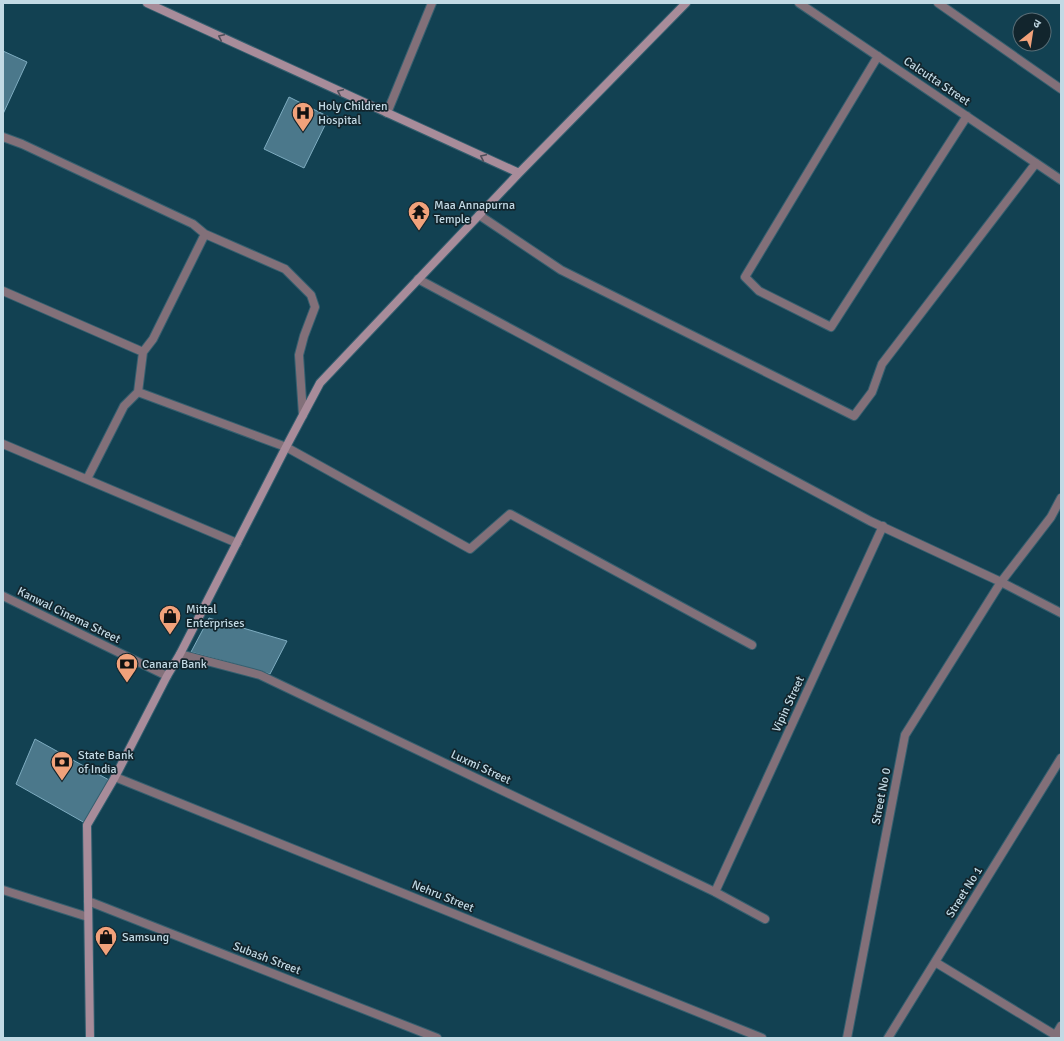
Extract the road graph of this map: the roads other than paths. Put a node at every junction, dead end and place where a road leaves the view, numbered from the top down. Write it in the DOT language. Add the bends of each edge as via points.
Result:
graph roads {
  1 [pos="147,3"];
  2 [pos="432,3"];
  3 [pos="686,3"];
  4 [pos="799,3"];
  5 [pos="938,3"];
  6 [pos="878,56"];
  7 [pos="1061,89"];
  8 [pos="387,113"];
  9 [pos="967,116"];
  10 [pos="3,137"];
  11 [pos="1036,163"];
  12 [pos="519,173"];
  13 [pos="1061,180"];
  14 [pos="479,215"];
  15 [pos="206,234"];
  16 [pos="418,279"];
  17 [pos="3,291"];
  18 [pos="143,352"];
  19 [pos="138,392"];
  20 [pos="303,415"];
  21 [pos="3,444"];
  22 [pos="286,447"];
  23 [pos="87,479"];
  24 [pos="1061,498"];
  25 [pos="883,526"];
  26 [pos="237,543"];
  27 [pos="1001,582"];
  28 [pos="3,596"];
  29 [pos="1061,613"];
  30 [pos="752,646"];
  31 [pos="180,654"];
  32 [pos="167,676"];
  33 [pos="1061,758"];
  34 [pos="115,777"];
  35 [pos="3,890"];
  36 [pos="715,892"];
  37 [pos="88,901"];
  38 [pos="88,917"];
  39 [pos="765,919"];
  40 [pos="935,962"];
  41 [pos="1061,1026"];
  42 [pos="1056,1037"];
  43 [pos="90,1038"];
  44 [pos="438,1038"];
  45 [pos="762,1038"];
  46 [pos="847,1038"];
  47 [pos="888,1038"];
  8 -- 1 [label="street, one-way"];
  2 -- 8 [label="street"];
  3 -- 12 [label="street"];
  4 -- 6 [label="street, Calcutta Street"];
  5 -- 7 [label="street"];
  6 -- 9 [label="street, Calcutta Street"];
  6 -- 9 [label="street" via="745,278 760,291 831,327"];
  12 -- 8 [label="street, one-way"];
  9 -- 11 [label="street, Calcutta Street"];
  10 -- 15 [label="street" via="193,224"];
  11 -- 13 [label="street, Calcutta Street"];
  11 -- 14 [label="street" via="882,364 872,392 854,416 561,270"];
  12 -- 14 [label="street"];
  14 -- 16 [label="street"];
  15 -- 18 [label="street" via="153,339"];
  15 -- 20 [label="street" via="285,269 311,295 315,307 299,355"];
  16 -- 20 [label="street" via="320,383"];
  16 -- 25 [label="street"];
  17 -- 18 [label="street"];
  18 -- 19 [label="street"];
  19 -- 22 [label="street"];
  19 -- 23 [label="street" via="124,406"];
  20 -- 22 [label="street"];
  21 -- 23 [label="street"];
  22 -- 26 [label="street"];
  22 -- 30 [label="street" via="470,549 510,514"];
  23 -- 26 [label="street"];
  24 -- 27 [label="street, Street No 0" via="1051,517"];
  25 -- 27 [label="street"];
  25 -- 36 [label="street, Vipin Street"];
  26 -- 31 [label="street"];
  27 -- 29 [label="street"];
  27 -- 46 [label="street, Street No 0" via="905,735"];
  28 -- 32 [label="street, Kanwal Cinema Street"];
  31 -- 32 [label="street"];
  31 -- 36 [label="street, Luxmi Street" via="260,675"];
  32 -- 34 [label="street"];
  33 -- 40 [label="street, Street No 1"];
  34 -- 37 [label="street" via="87,825"];
  34 -- 45 [label="street, Nehru Street"];
  35 -- 38 [label="street"];
  36 -- 39 [label="street, Luxmi Street"];
  37 -- 38 [label="street"];
  37 -- 44 [label="street, Subash Street"];
  38 -- 43 [label="street"];
  40 -- 42 [label="street"];
  40 -- 47 [label="street, Street No 1"];
  41 -- 42 [label="street"];
}
